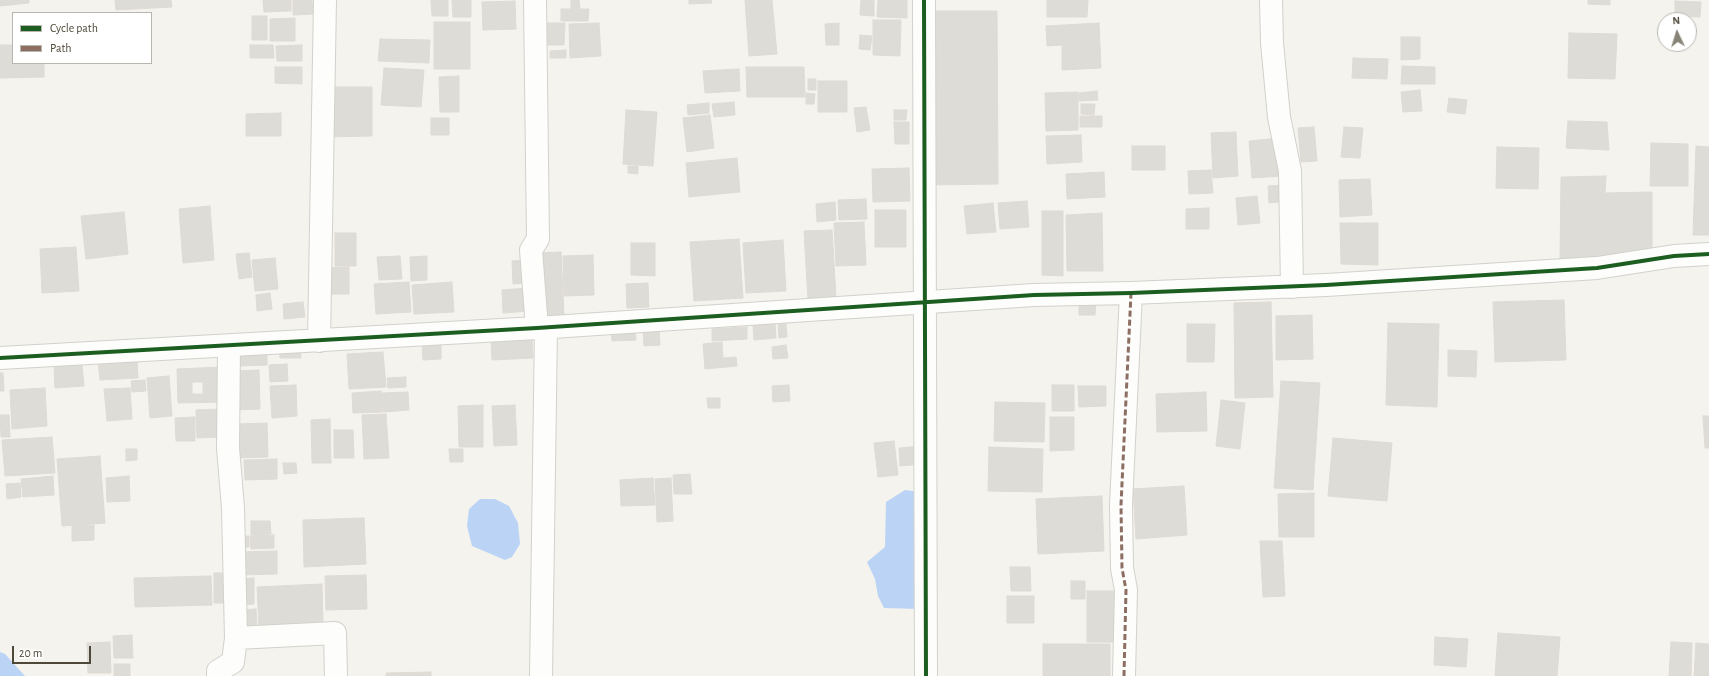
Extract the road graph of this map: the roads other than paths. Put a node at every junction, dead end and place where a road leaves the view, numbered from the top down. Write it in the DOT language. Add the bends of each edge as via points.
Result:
graph roads {
  1 [pos="325,0"];
  2 [pos="535,0"];
  3 [pos="924,0"];
  4 [pos="1271,0"];
  5 [pos="1709,254"];
  6 [pos="1292,287"];
  7 [pos="1131,293"];
  8 [pos="924,302"];
  9 [pos="541,328"];
  10 [pos="319,341"];
  11 [pos="229,346"];
  12 [pos="0,358"];
  13 [pos="236,638"];
  14 [pos="218,676"];
  15 [pos="336,676"];
  16 [pos="541,676"];
  17 [pos="926,676"];
  18 [pos="1124,676"];
  1 -- 10 [label="street"];
  2 -- 9 [label="street" via="538,239 532,250"];
  3 -- 8 [label="street"];
  4 -- 6 [label="street" via="1279,117 1290,171"];
  5 -- 6 [label="street" via="1674,256 1597,268"];
  6 -- 7 [label="street"];
  7 -- 8 [label="street" via="1034,295"];
  7 -- 18 [label="street" via="1121,505 1122,568 1126,590"];
  8 -- 9 [label="street"];
  8 -- 17 [label="street"];
  9 -- 10 [label="street"];
  9 -- 16 [label="street"];
  10 -- 11 [label="street"];
  11 -- 12 [label="street"];
  11 -- 13 [label="street" via="228,448 233,508"];
  13 -- 14 [label="street" via="233,662 218,671"];
  13 -- 15 [label="street" via="335,634"];
}
